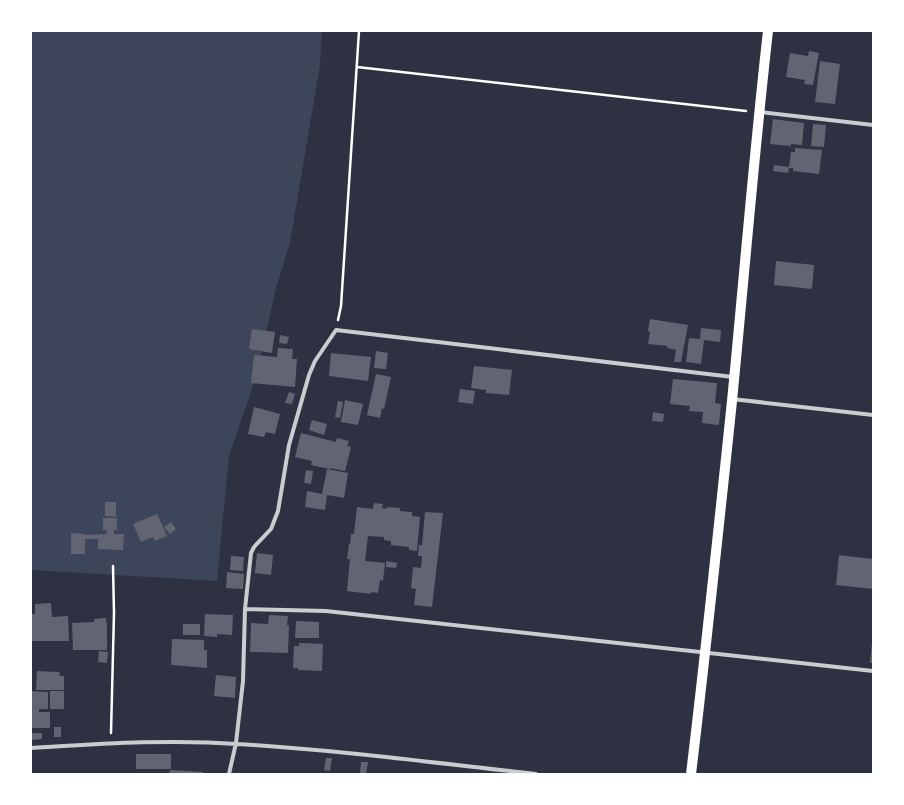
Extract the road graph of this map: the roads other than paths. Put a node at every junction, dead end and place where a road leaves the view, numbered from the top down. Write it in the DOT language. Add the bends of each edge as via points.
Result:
graph roads {
  1 [pos="768,31"];
  2 [pos="759,112"];
  3 [pos="873,125"];
  4 [pos="734,377"];
  5 [pos="732,399"];
  6 [pos="873,415"];
  7 [pos="245,609"];
  8 [pos="706,652"];
  9 [pos="873,671"];
  10 [pos="236,744"];
  11 [pos="31,748"];
  12 [pos="229,774"];
  13 [pos="536,774"];
  14 [pos="691,774"];
  1 -- 2 [label="main road"];
  2 -- 3 [label="street"];
  2 -- 4 [label="main road"];
  4 -- 5 [label="main road"];
  4 -- 7 [label="street" via="336,330 315,361 309,375 289,445 278,511 271,530 251,553"];
  5 -- 6 [label="street"];
  5 -- 8 [label="main road"];
  7 -- 8 [label="street" via="326,611"];
  7 -- 10 [label="street" via="243,681"];
  8 -- 9 [label="street"];
  8 -- 14 [label="main road"];
  10 -- 11 [label="street" via="180,742"];
  10 -- 12 [label="street"];
  10 -- 13 [label="street" via="387,757"];
}
